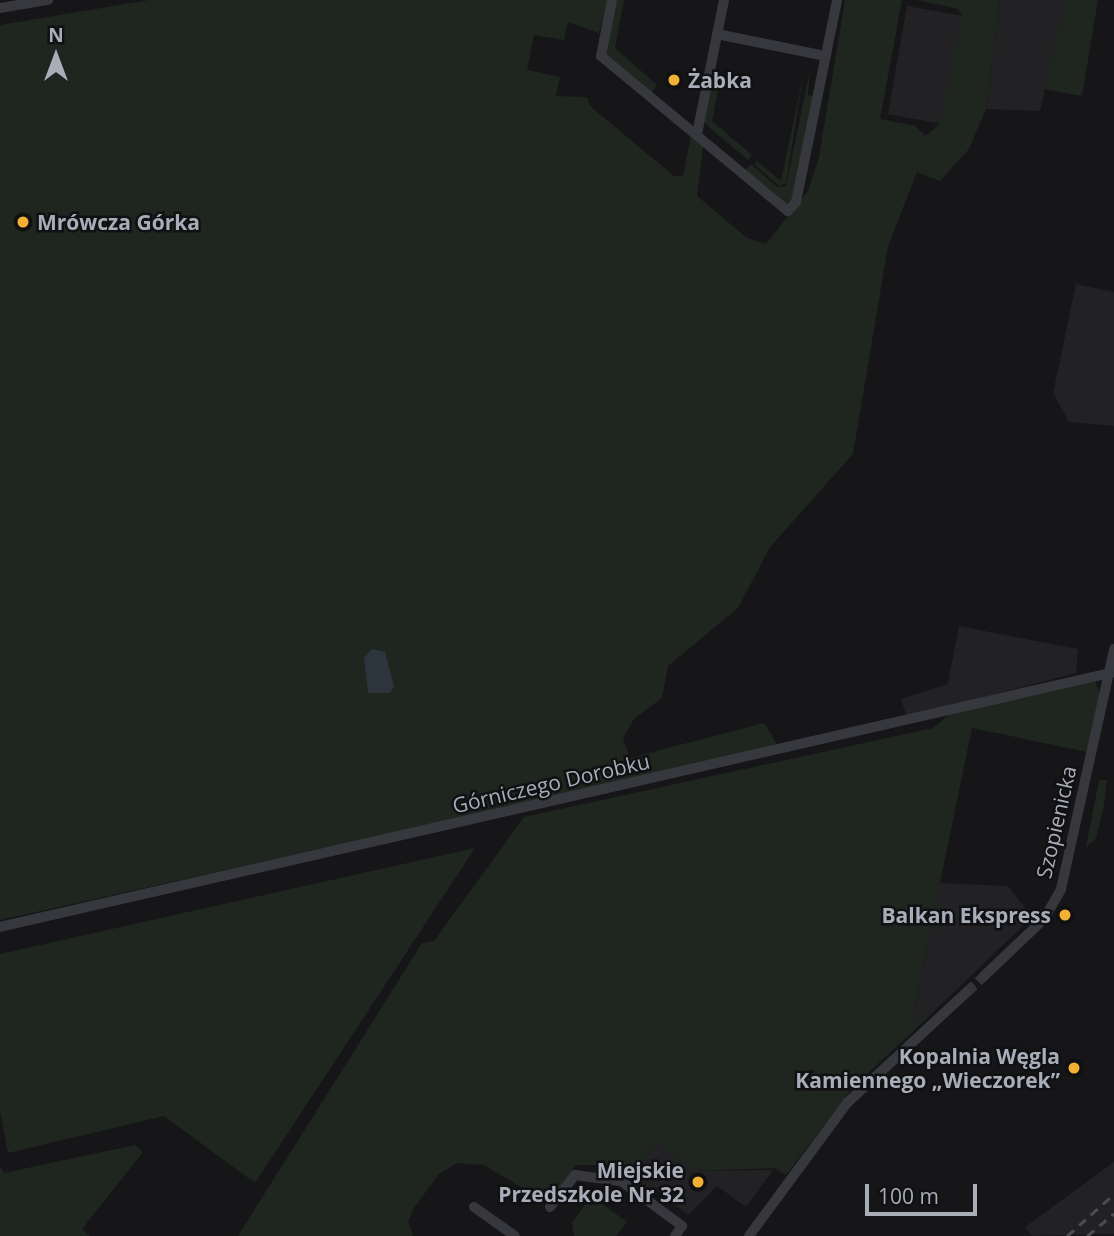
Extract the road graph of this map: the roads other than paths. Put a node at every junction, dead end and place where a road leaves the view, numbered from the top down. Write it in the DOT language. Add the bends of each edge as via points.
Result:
graph roads {
  1 [pos="48,0"];
  2 [pos="612,0"];
  3 [pos="724,0"];
  4 [pos="837,0"];
  5 [pos="0,8"];
  6 [pos="717,34"];
  7 [pos="825,56"];
  8 [pos="697,134"];
  9 [pos="1114,649"];
  10 [pos="1112,672"];
  11 [pos="0,927"];
  12 [pos="984,976"];
  13 [pos="967,992"];
  14 [pos="474,1207"];
  15 [pos="550,1207"];
  16 [pos="515,1236"];
  17 [pos="675,1236"];
  18 [pos="750,1236"];
  1 -- 5 [label="street"];
  2 -- 8 [label="street" via="601,56"];
  3 -- 6 [label="street"];
  4 -- 7 [label="street"];
  6 -- 7 [label="street"];
  6 -- 8 [label="street"];
  7 -- 8 [label="street" via="796,202 788,211"];
  9 -- 10 [label="street, Szopienicka"];
  10 -- 11 [label="street, Górniczego Dorobku"];
  10 -- 12 [label="street, Szopienicka" via="1061,889 1038,924"];
  13 -- 18 [label="street" via="846,1102"];
  14 -- 16 [label="street"];
  15 -- 17 [label="street" via="580,1172 621,1181 682,1226"];
}
